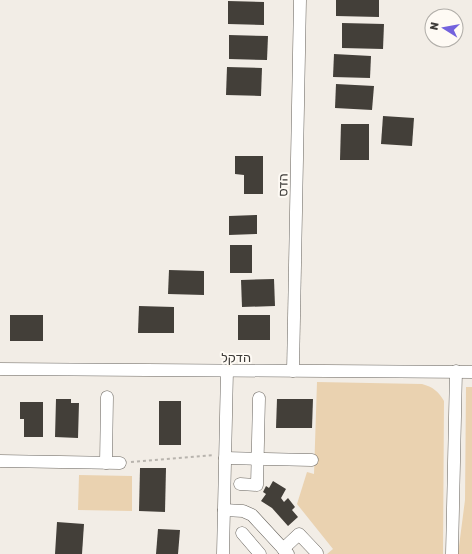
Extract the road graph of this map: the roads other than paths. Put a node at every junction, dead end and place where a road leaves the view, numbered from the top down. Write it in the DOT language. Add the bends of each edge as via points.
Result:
graph roads {
  1 [pos="300,0"];
  2 [pos="0,369"];
  3 [pos="227,371"];
  4 [pos="293,371"];
  5 [pos="456,371"];
  6 [pos="472,372"];
  7 [pos="107,397"];
  8 [pos="259,398"];
  9 [pos="225,456"];
  10 [pos="257,458"];
  11 [pos="312,460"];
  12 [pos="0,461"];
  13 [pos="106,463"];
  14 [pos="120,463"];
  15 [pos="240,484"];
  16 [pos="224,510"];
  17 [pos="242,533"];
  18 [pos="283,549"];
  19 [pos="318,553"];
  20 [pos="223,554"];
  21 [pos="260,554"];
  22 [pos="267,554"];
  23 [pos="452,554"];
  1 -- 4 [label="street, הדס"];
  2 -- 3 [label="street, הדקל"];
  3 -- 4 [label="street, הדקל"];
  3 -- 9 [label="street"];
  4 -- 5 [label="street, הדקל"];
  5 -- 6 [label="street, הדקל"];
  5 -- 23 [label="street"];
  7 -- 13 [label="street"];
  8 -- 10 [label="street"];
  9 -- 10 [label="street"];
  9 -- 16 [label="street"];
  10 -- 11 [label="street"];
  10 -- 15 [label="street" via="257,485"];
  12 -- 13 [label="street"];
  13 -- 14 [label="street"];
  16 -- 18 [label="street" via="242,511 252,515"];
  16 -- 20 [label="street"];
  17 -- 21 [label="street"];
  18 -- 19 [label="street" via="299,534"];
  18 -- 22 [label="street"];
}
